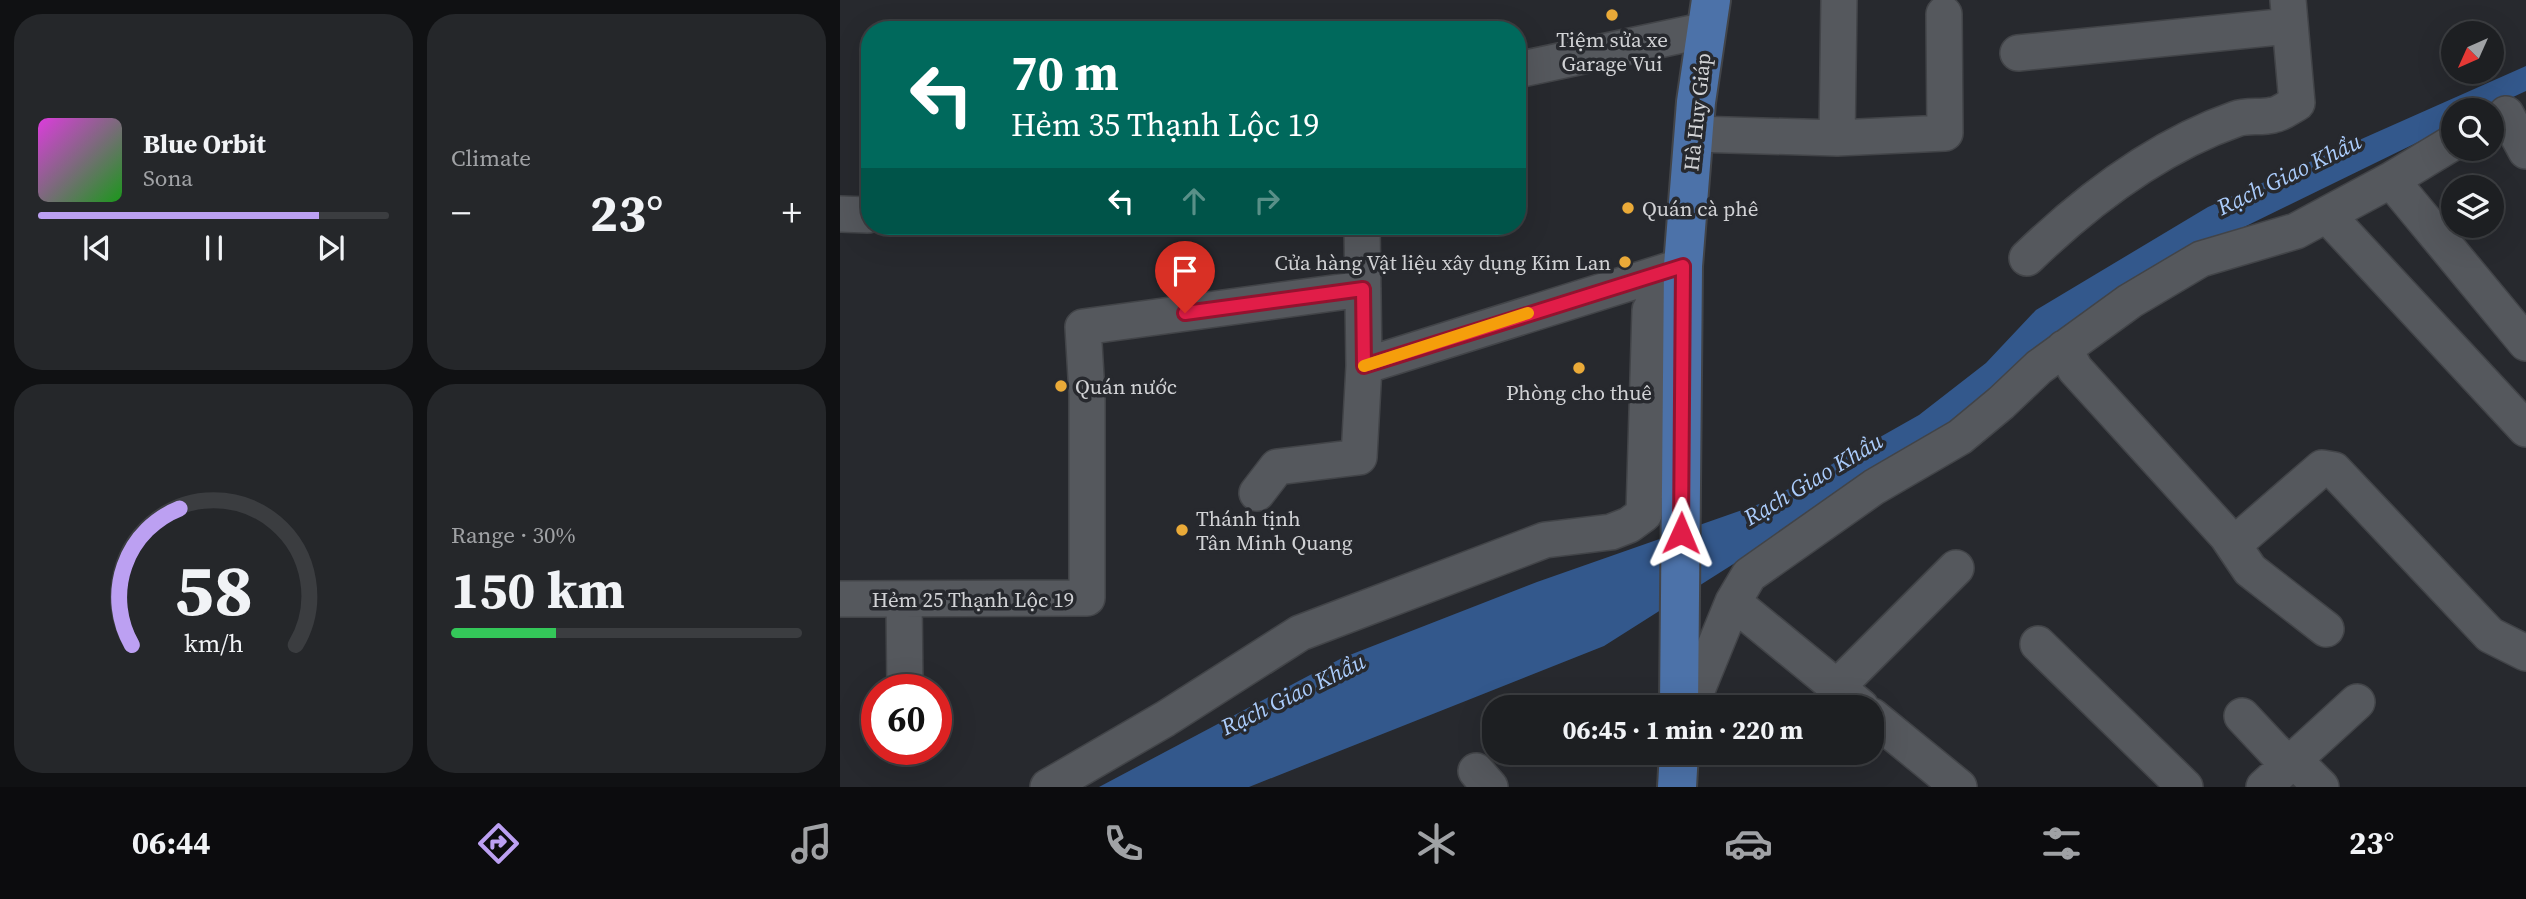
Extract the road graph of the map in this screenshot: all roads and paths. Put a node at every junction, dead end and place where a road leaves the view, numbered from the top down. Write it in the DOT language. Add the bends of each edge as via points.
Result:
graph roads {
  1 [pos="1839,0"];
  2 [pos="2289,13"];
  3 [pos="1944,14"];
  4 [pos="1709,15"];
  5 [pos="2018,53"];
  6 [pos="1526,67"];
  7 [pos="2508,113"];
  8 [pos="1694,134"];
  9 [pos="1837,138"];
  10 [pos="2441,150"];
  11 [pos="2526,151"];
  12 [pos="2390,180"];
  13 [pos="2327,215"];
  14 [pos="1362,235"];
  15 [pos="2027,258"];
  16 [pos="1683,266"];
  17 [pos="1363,289"];
  18 [pos="2526,343"];
  19 [pos="2064,348"];
  20 [pos="1364,366"];
  21 [pos="2526,429"];
  22 [pos="1257,493"];
  23 [pos="2227,536"];
  24 [pos="1956,568"];
  25 [pos="840,599"];
  26 [pos="904,599"];
  27 [pos="1733,603"];
  28 [pos="2326,629"];
  29 [pos="2038,644"];
  30 [pos="2526,653"];
  31 [pos="905,674"];
  32 [pos="1683,695"];
  33 [pos="1687,695"];
  34 [pos="1847,695"];
  35 [pos="1851,695"];
  36 [pos="2357,702"];
  37 [pos="2242,716"];
  38 [pos="1884,726"];
  39 [pos="1678,765"];
  40 [pos="2282,771"];
  41 [pos="1048,787"];
  42 [pos="1677,787"];
  43 [pos="1959,787"];
  44 [pos="2185,787"];
  45 [pos="2321,787"];
  1 -- 9 [label="street"];
  2 -- 5 [label="street"];
  2 -- 15 [label="street" via="2297,103 2276,115 2238,118 2185,142 2067,219"];
  3 -- 9 [label="street" via="1945,133"];
  4 -- 6 [label="street"];
  4 -- 8 [label="main road, Hà Huy Giáp"];
  7 -- 11 [label="street"];
  8 -- 9 [label="street"];
  8 -- 16 [label="main road, Hà Huy Giáp"];
  10 -- 12 [label="street"];
  12 -- 13 [label="street"];
  12 -- 18 [label="street"];
  13 -- 19 [label="street" via="2296,231 2201,259"];
  13 -- 21 [label="street"];
  14 -- 17 [label="street"];
  16 -- 20 [label="street"];
  16 -- 32 [label="main road, Hà Huy Giáp"];
  16 -- 41 [label="street" via="1650,310 1644,514 1611,533 1545,540 1300,633"];
  17 -- 20 [label="street"];
  17 -- 26 [label="street, Hẻm 25 Thạnh Lộc 19" via="1083,327 1087,598"];
  19 -- 23 [label="street" via="2075,369"];
  19 -- 27 [label="street" via="1960,437 1874,487 1749,575"];
  20 -- 22 [label="street" via="1359,457 1277,467"];
  23 -- 28 [label="street" via="2250,570"];
  23 -- 30 [label="street" via="2239,540 2322,468 2334,470 2490,635"];
  24 -- 35 [label="street"];
  25 -- 26 [label="street, Hẻm 25 Thạnh Lộc 19"];
  26 -- 31 [label="street"];
  27 -- 33 [label="street"];
  27 -- 34 [label="street"];
  29 -- 44 [label="street"];
  36 -- 40 [label="street"];
  37 -- 40 [label="street"];
  38 -- 43 [label="street"];
  39 -- 42 [label="main road"];
  40 -- 45 [label="street"];
}
